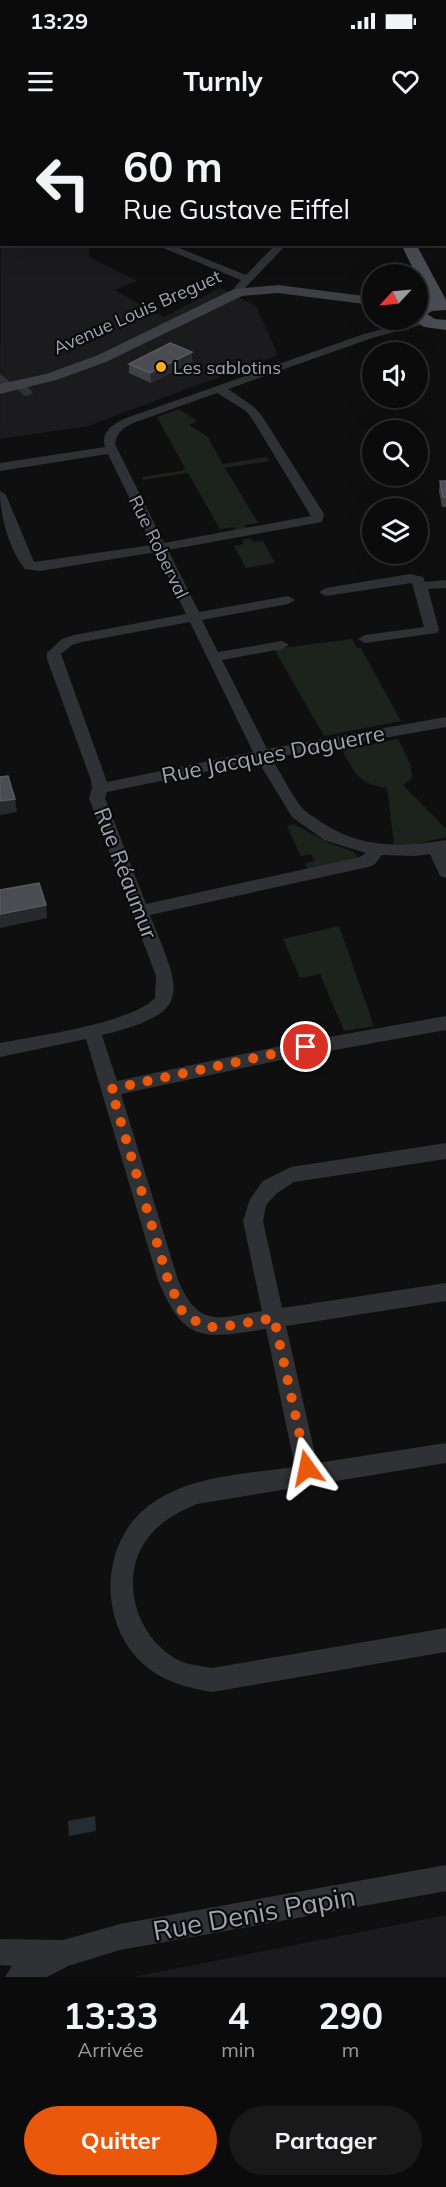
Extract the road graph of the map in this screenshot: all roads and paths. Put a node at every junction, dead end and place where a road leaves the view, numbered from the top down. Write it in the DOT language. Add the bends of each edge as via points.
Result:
graph roads {
  1 [pos="159,246"];
  2 [pos="280,246"];
  3 [pos="409,246"];
  4 [pos="245,287"];
  5 [pos="362,300"];
  6 [pos="442,305"];
  7 [pos="428,317"];
  8 [pos="446,325"];
  9 [pos="382,330"];
  10 [pos="9,385"];
  11 [pos="219,389"];
  12 [pos="112,450"];
  13 [pos="0,467"];
  14 [pos="0,495"];
  15 [pos="160,547"];
  16 [pos="446,584"];
  17 [pos="420,586"];
  18 [pos="326,592"];
  19 [pos="288,600"];
  20 [pos="194,618"];
  21 [pos="365,639"];
  22 [pos="282,645"];
  23 [pos="213,657"];
  24 [pos="446,722"];
  25 [pos="262,755"];
  26 [pos="100,788"];
  27 [pos="441,846"];
  28 [pos="378,849"];
  29 [pos="446,872"];
  30 [pos="141,911"];
  31 [pos="446,1023"];
  32 [pos="92,1030"];
  33 [pos="0,1050"];
  34 [pos="111,1089"];
  35 [pos="446,1151"];
  36 [pos="446,1292"];
  37 [pos="274,1318"];
  38 [pos="446,1453"];
  39 [pos="308,1475"];
  40 [pos="446,1640"];
  41 [pos="446,1878"];
  42 [pos="0,1952"];
  43 [pos="63,1954"];
  44 [pos="19,1977"];
  1 -- 4 [label="street"];
  2 -- 4 [label="street"];
  3 -- 6 [label="main road"];
  4 -- 5 [label="street, Avenue Louis Breguet"];
  4 -- 10 [label="street, Avenue Louis Breguet" via="101,359 51,377"];
  7 -- 8 [label="main road"];
  9 -- 11 [label="street"];
  11 -- 12 [label="street" via="122,423 109,438"];
  11 -- 15 [label="street" via="258,418 319,517 309,523"];
  12 -- 13 [label="street"];
  12 -- 15 [label="street, Rue Roberval"];
  14 -- 15 [label="street" via="30,566"];
  15 -- 20 [label="street, Rue Roberval"];
  16 -- 17 [label="street"];
  17 -- 18 [label="street" via="418,580 410,578"];
  17 -- 21 [label="street" via="432,630"];
  19 -- 20 [label="street"];
  20 -- 23 [label="street, Rue Roberval"];
  20 -- 26 [label="street, Rue Réaumur" via="79,638 54,653"];
  22 -- 23 [label="street"];
  23 -- 25 [label="street, Rue Roberval"];
  24 -- 25 [label="street, Rue Jacques Daguerre"];
  25 -- 26 [label="street, Rue Jacques Daguerre"];
  25 -- 28 [label="street, Rue Roberval" via="290,804 307,821 344,842"];
  26 -- 30 [label="street, Rue Réaumur" via="98,798"];
  27 -- 28 [label="street, Rue Roberval" via="404,851"];
  27 -- 29 [label="street"];
  28 -- 30 [label="street" via="368,861"];
  30 -- 32 [label="street, Rue Réaumur" via="165,976 164,999 140,1018"];
  31 -- 34 [label="street" via="290,1050"];
  32 -- 33 [label="street, Rue Réaumur"];
  32 -- 34 [label="street"];
  34 -- 37 [label="street" via="168,1280 182,1311 209,1327"];
  35 -- 37 [label="street" via="305,1172 268,1186 259,1197 253,1221"];
  36 -- 37 [label="street"];
  37 -- 39 [label="street"];
  38 -- 39 [label="street"];
  39 -- 40 [label="street" via="196,1493 171,1503 147,1521 124,1563 121,1589 125,1615 136,1640 175,1672 212,1680"];
  41 -- 43 [label="street, Rue Denis Papin" via="120,1937"];
  42 -- 43 [label="street, Rue Denis Papin"];
  43 -- 44 [label="street, Rue Denis Papin"];
}
